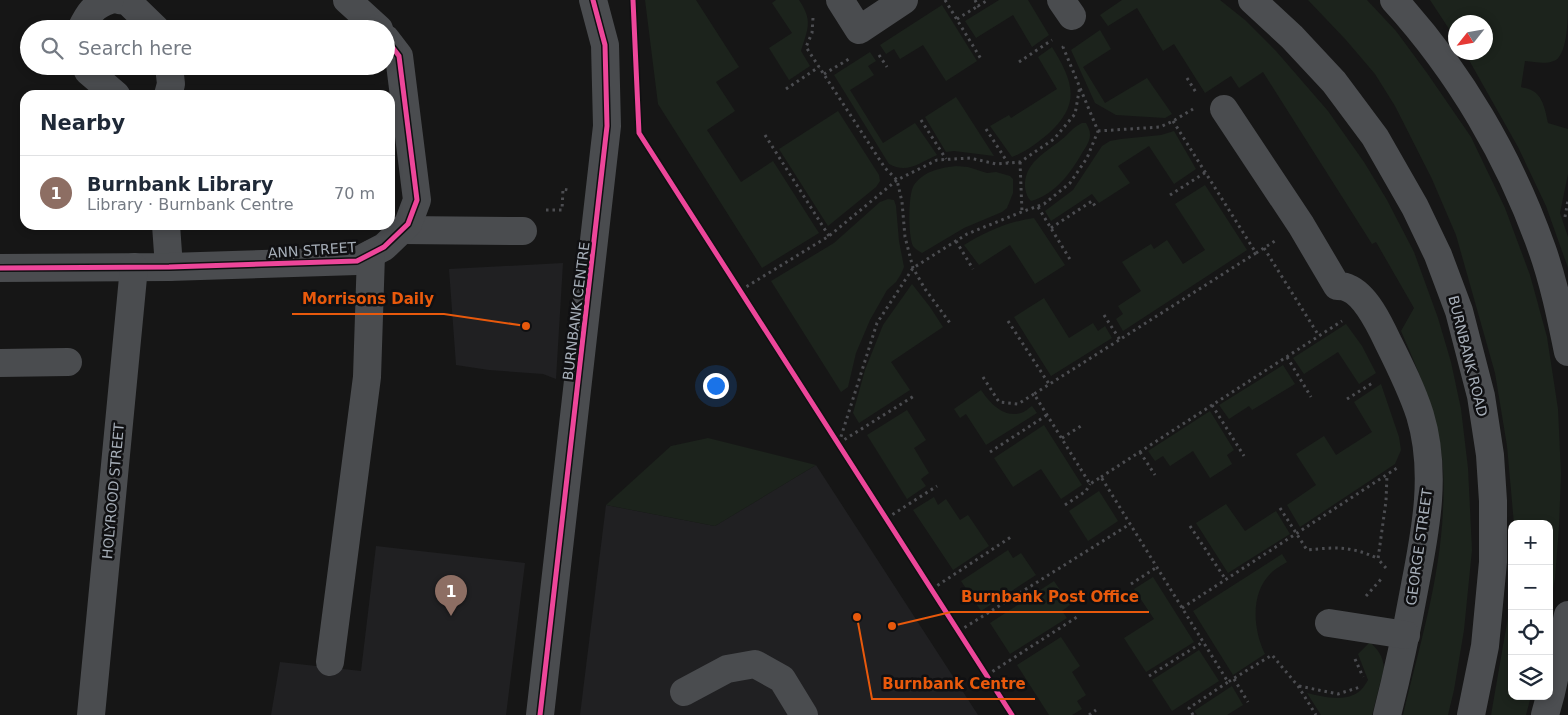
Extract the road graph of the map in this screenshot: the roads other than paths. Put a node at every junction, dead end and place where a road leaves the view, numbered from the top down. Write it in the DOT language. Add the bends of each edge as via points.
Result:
graph roads {
  1 [pos="110,0"];
  2 [pos="119,0"];
  3 [pos="347,0"];
  4 [pos="593,0"];
  5 [pos="840,0"];
  6 [pos="904,0"];
  7 [pos="1252,0"];
  8 [pos="1394,0"];
  9 [pos="85,20"];
  10 [pos="146,20"];
  11 [pos="369,20"];
  12 [pos="395,51"];
  13 [pos="93,75"];
  14 [pos="170,75"];
  15 [pos="110,90"];
  16 [pos="169,90"];
  17 [pos="1213,106"];
  18 [pos="166,230"];
  19 [pos="402,230"];
  20 [pos="523,231"];
  21 [pos="371,254"];
  22 [pos="169,267"];
  23 [pos="0,268"];
  24 [pos="134,268"];
  25 [pos="1568,352"];
  26 [pos="68,362"];
  27 [pos="0,363"];
  28 [pos="1568,615"];
  29 [pos="1329,623"];
  30 [pos="1406,635"];
  31 [pos="330,662"];
  32 [pos="684,692"];
  33 [pos="91,715"];
  34 [pos="540,715"];
  35 [pos="804,715"];
  36 [pos="1387,715"];
  37 [pos="1471,715"];
  38 [pos="1545,715"];
  1 -- 9 [label="street" via="100,3"];
  2 -- 10 [label="street" via="127,2"];
  3 -- 11 [label="street"];
  4 -- 34 [label="street, BURNBANK CENTRE" via="605,45 607,126"];
  5 -- 6 [label="street" via="859,30"];
  7 -- 37 [label="main road, BURNBANK ROAD" via="1334,82 1375,137 1416,207 1459,311 1481,396 1493,501 1493,562 1485,646"];
  8 -- 25 [label="main road" via="1412,19 1471,102 1522,197 1542,250"];
  12 -- 19 [label="street, ANN STREET" via="399,56 417,200 408,224"];
  13 -- 15 [label="street"];
  14 -- 16 [label="street"];
  17 -- 30 [label="street, GEORGE STREET" via="1301,225 1337,286 1361,296 1403,371 1420,416 1429,486"];
  18 -- 22 [label="street"];
  19 -- 20 [label="street"];
  19 -- 21 [label="street, ANN STREET"];
  21 -- 22 [label="street, ANN STREET" via="358,261"];
  21 -- 31 [label="street" via="368,377"];
  22 -- 24 [label="street, ANN STREET"];
  23 -- 24 [label="street, ANN STREET"];
  24 -- 33 [label="street, HOLYROOD STREET"];
  26 -- 27 [label="street"];
  28 -- 38 [label="main road"];
  29 -- 30 [label="street"];
  30 -- 36 [label="street, GEORGE STREET"];
  32 -- 35 [label="street" via="727,669 755,664 782,679"];
}
